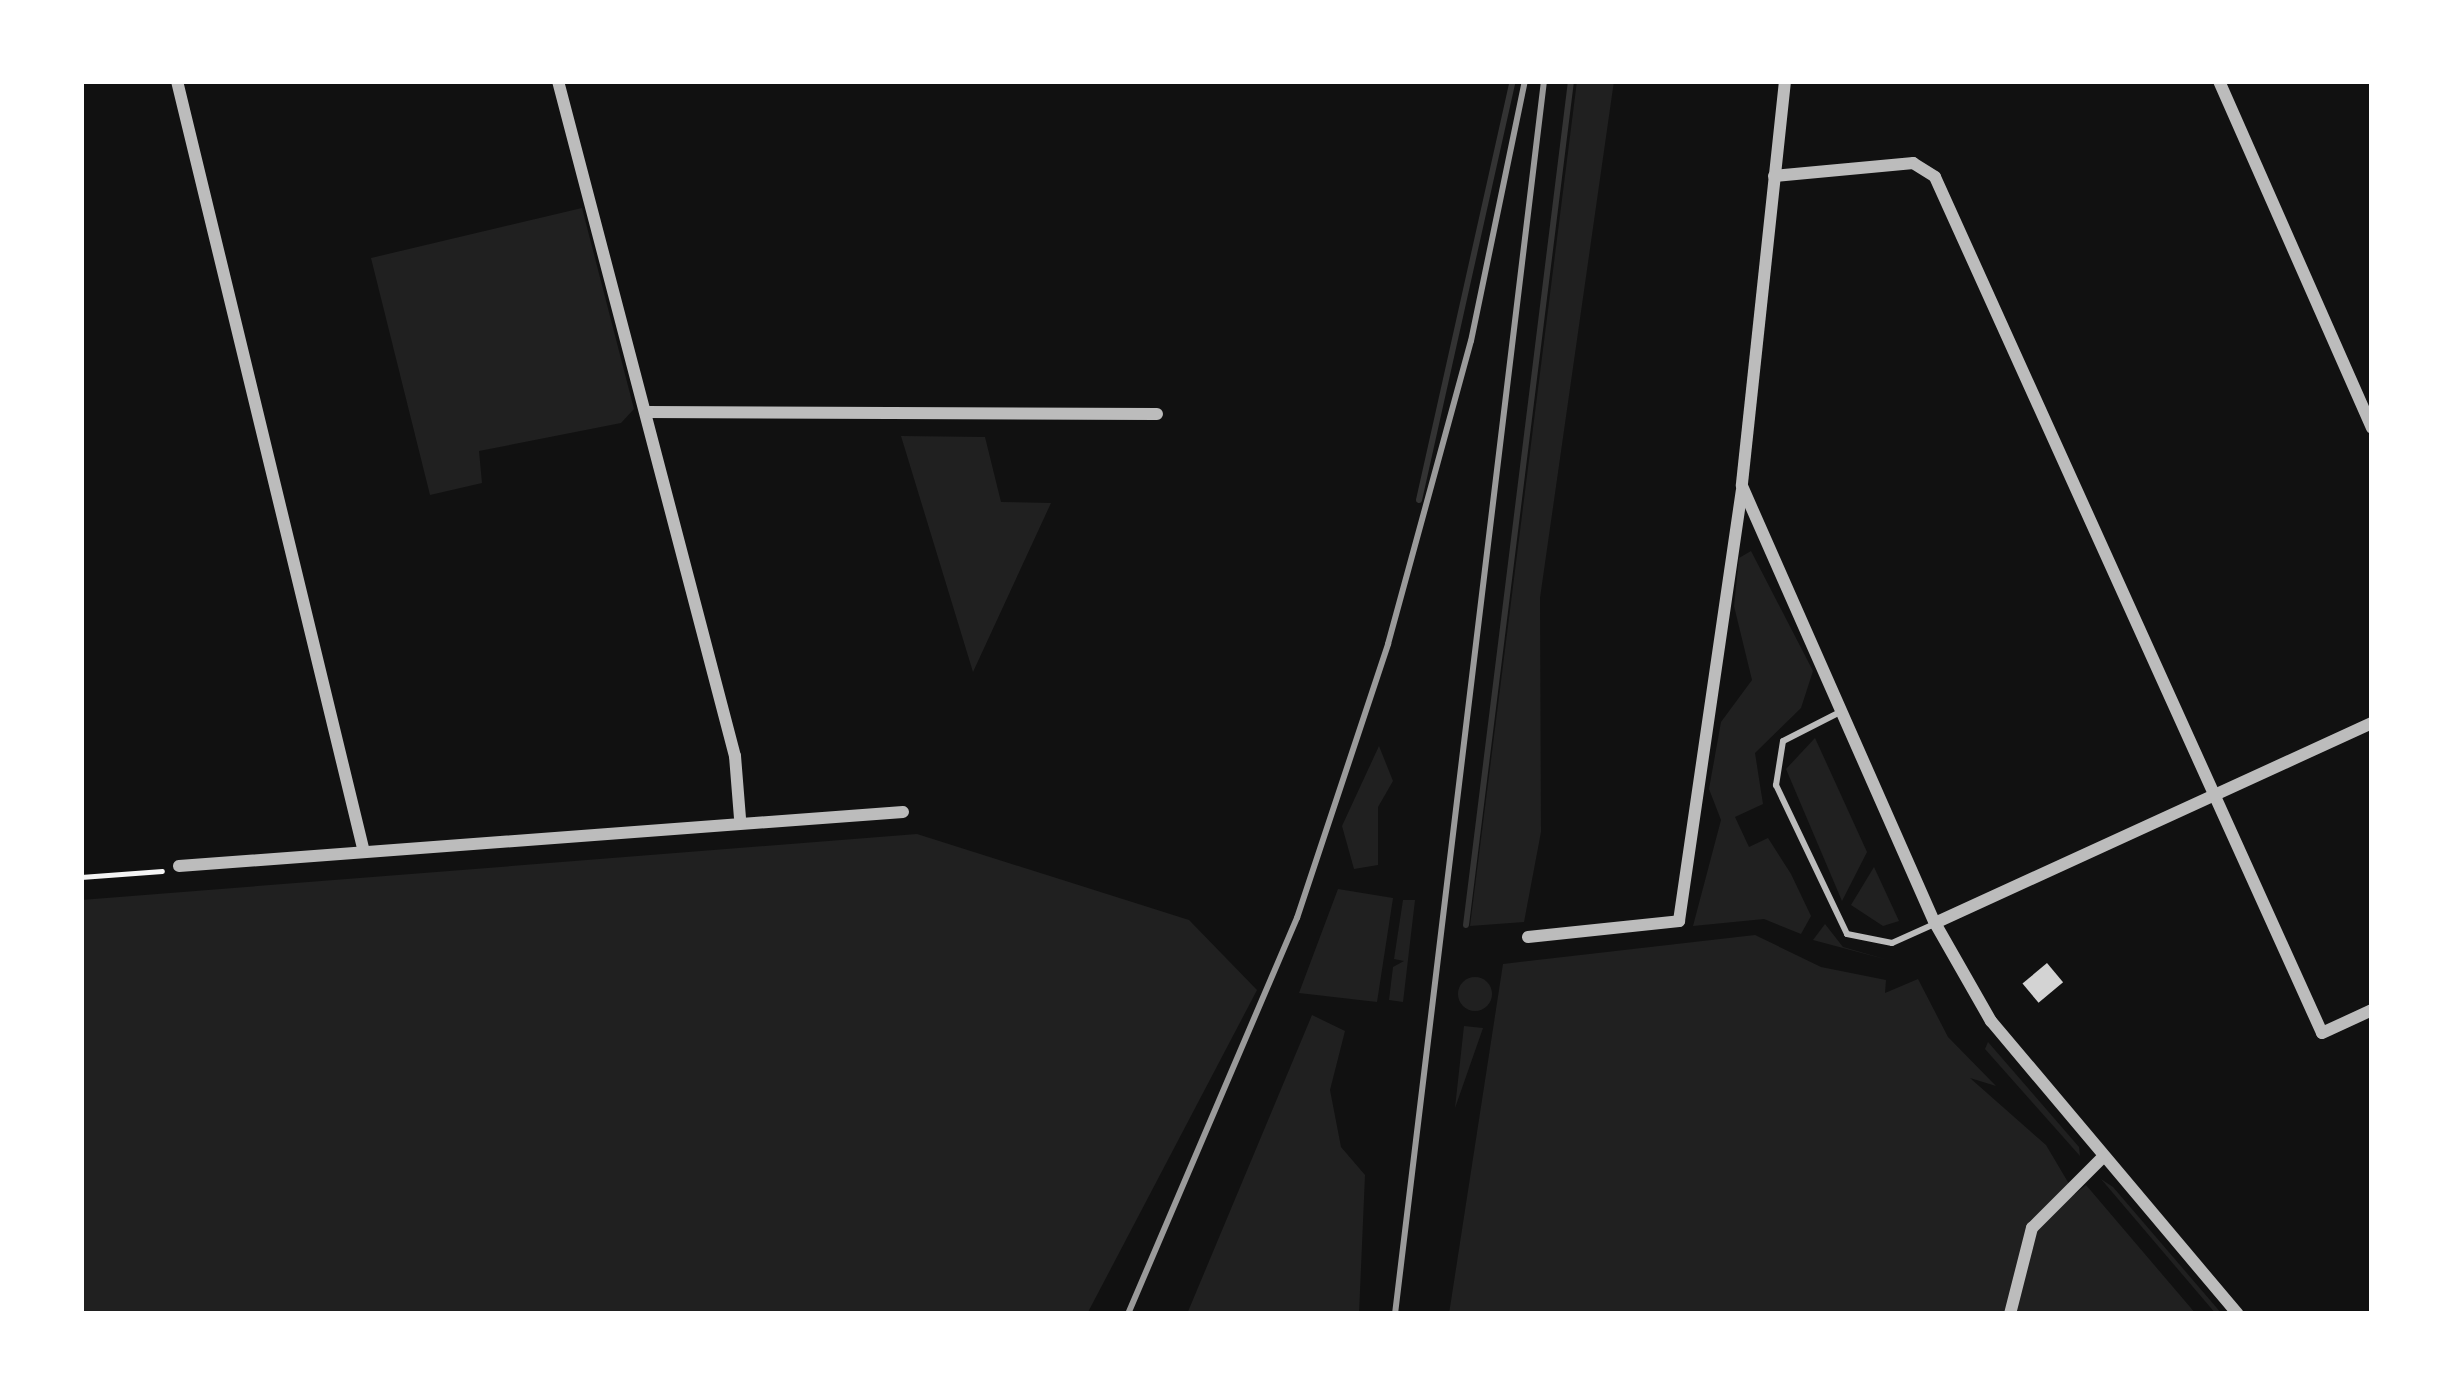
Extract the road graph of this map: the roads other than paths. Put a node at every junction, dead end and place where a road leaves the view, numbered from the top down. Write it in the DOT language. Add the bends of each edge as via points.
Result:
graph roads {
  1 [pos="177,81"];
  2 [pos="558,81"];
  3 [pos="1785,81"];
  4 [pos="2219,81"];
  5 [pos="1774,176"];
  6 [pos="646,412"];
  7 [pos="1157,414"];
  8 [pos="2372,428"];
  9 [pos="1742,486"];
  10 [pos="1842,712"];
  11 [pos="2372,723"];
  12 [pos="2215,793"];
  13 [pos="903,812"];
  14 [pos="740,818"];
  15 [pos="363,848"];
  16 [pos="178,866"];
  17 [pos="1935,923"];
  18 [pos="1528,938"];
  19 [pos="2372,1010"];
  20 [pos="2103,1156"];
  21 [pos="2010,1314"];
  22 [pos="2238,1314"];
  1 -- 15 [label="street"];
  2 -- 6 [label="street"];
  3 -- 5 [label="street"];
  4 -- 8 [label="street"];
  5 -- 9 [label="street"];
  5 -- 12 [label="street" via="1913,163 1935,177"];
  6 -- 7 [label="street"];
  6 -- 14 [label="street" via="735,756"];
  9 -- 10 [label="street"];
  9 -- 18 [label="street" via="1679,921"];
  10 -- 17 [label="street"];
  10 -- 17 [label="lane" via="1784,741 1776,785 1847,934 1892,943"];
  11 -- 12 [label="street"];
  12 -- 17 [label="street"];
  12 -- 19 [label="street" via="2322,1033"];
  13 -- 14 [label="street"];
  14 -- 15 [label="street"];
  15 -- 16 [label="street"];
  17 -- 20 [label="street" via="1998,1033"];
  20 -- 21 [label="street" via="2032,1228"];
  20 -- 22 [label="street"];
}
